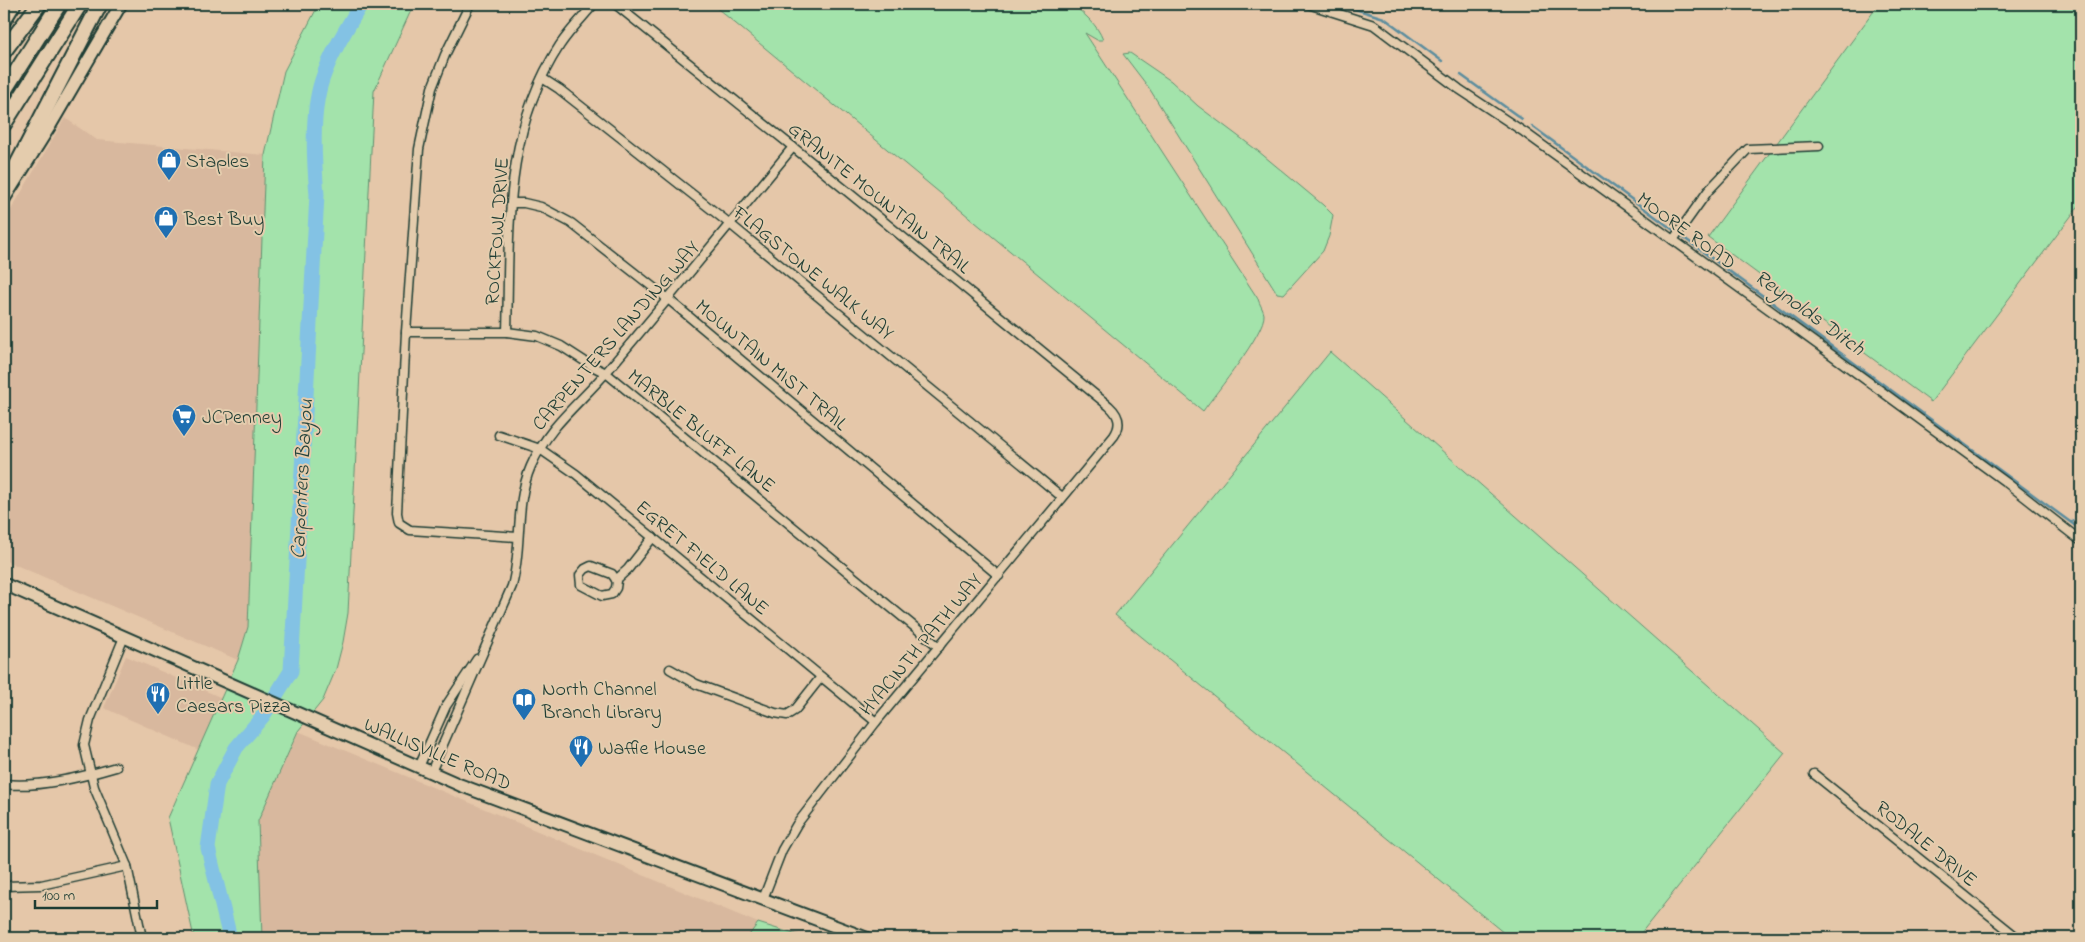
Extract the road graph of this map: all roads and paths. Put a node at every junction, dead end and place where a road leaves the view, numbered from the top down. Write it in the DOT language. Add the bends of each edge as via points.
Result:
graph roads {
  1 [pos="15,4"];
  2 [pos="39,4"];
  3 [pos="59,4"];
  4 [pos="80,4"];
  5 [pos="100,4"];
  6 [pos="120,4"];
  7 [pos="470,4"];
  8 [pos="594,4"];
  9 [pos="615,4"];
  10 [pos="1308,4"];
  11 [pos="4,22"];
  12 [pos="4,51"];
  13 [pos="542,78"];
  14 [pos="4,91"];
  15 [pos="4,124"];
  16 [pos="1819,146"];
  17 [pos="794,147"];
  18 [pos="4,190"];
  19 [pos="4,199"];
  20 [pos="511,203"];
  21 [pos="730,224"];
  22 [pos="1673,240"];
  23 [pos="668,299"];
  24 [pos="406,332"];
  25 [pos="506,332"];
  26 [pos="606,373"];
  27 [pos="1119,421"];
  28 [pos="498,434"];
  29 [pos="540,449"];
  30 [pos="1062,497"];
  31 [pos="653,536"];
  32 [pos="518,537"];
  33 [pos="2081,541"];
  34 [pos="999,576"];
  35 [pos="616,580"];
  36 [pos="4,584"];
  37 [pos="124,637"];
  38 [pos="939,646"];
  39 [pos="483,651"];
  40 [pos="670,669"];
  41 [pos="821,677"];
  42 [pos="876,722"];
  43 [pos="116,767"];
  44 [pos="419,767"];
  45 [pos="431,772"];
  46 [pos="1814,774"];
  47 [pos="90,775"];
  48 [pos="4,784"];
  49 [pos="127,866"];
  50 [pos="4,886"];
  51 [pos="762,899"];
  52 [pos="142,938"];
  53 [pos="866,938"];
  54 [pos="2018,938"];
  1 -- 11 [label="main road"];
  2 -- 12 [label="highway"];
  3 -- 14 [label="highway"];
  4 -- 15 [label="highway"];
  5 -- 18 [label="highway"];
  6 -- 19 [label="main road"];
  7 -- 24 [label="street" via="432,88 424,122 416,179"];
  8 -- 13 [label="street, ROCKFOWL DRIVE" via="562,42"];
  9 -- 17 [label="street, GRANITE MOUNTAIN TRAIL"];
  10 -- 22 [label="street, MOORE ROAD" via="1374,25"];
  13 -- 20 [label="street, ROCKFOWL DRIVE" via="520,135"];
  13 -- 21 [label="street, FLAGSTONE WALK WAY"];
  16 -- 22 [label="street" via="1748,150 1708,190"];
  17 -- 21 [label="street, CARPENTERS LANDING WAY"];
  17 -- 27 [label="street, GRANITE MOUNTAIN TRAIL" via="1109,406"];
  20 -- 23 [label="street, MOUNTAIN MIST TRAIL" via="540,207 565,219"];
  20 -- 25 [label="street, ROCKFOWL DRIVE"];
  21 -- 23 [label="street, CARPENTERS LANDING WAY"];
  21 -- 30 [label="street, FLAGSTONE WALK WAY"];
  22 -- 33 [label="street, MOORE ROAD" via="2007,483"];
  23 -- 26 [label="street, CARPENTERS LANDING WAY"];
  23 -- 34 [label="street, MOUNTAIN MIST TRAIL"];
  24 -- 25 [label="street, MARBLE BLUFF LANE"];
  24 -- 32 [label="street" via="399,523 410,530"];
  25 -- 26 [label="street, MARBLE BLUFF LANE" via="537,336 561,346"];
  26 -- 29 [label="street, CARPENTERS LANDING WAY" via="559,421"];
  26 -- 38 [label="street, MARBLE BLUFF LANE"];
  27 -- 30 [label="street, HYACINTH PATH WAY" via="1114,436"];
  28 -- 29 [label="street, EGRET FIELD LANE"];
  29 -- 31 [label="street, EGRET FIELD LANE"];
  29 -- 32 [label="street, CARPENTERS LANDING WAY" via="523,491"];
  30 -- 34 [label="street, HYACINTH PATH WAY"];
  31 -- 35 [label="street"];
  31 -- 41 [label="street, EGRET FIELD LANE"];
  32 -- 39 [label="street, CARPENTERS LANDING WAY" via="512,586"];
  34 -- 38 [label="street, HYACINTH PATH WAY"];
  35 -- 35 [label="street" via="614,591 606,596 583,588 579,579 591,566 612,574"];
  36 -- 37 [label="main road, WALLISVILLE ROAD"];
  37 -- 44 [label="main road, WALLISVILLE ROAD"];
  37 -- 47 [label="street" via="86,733 84,745"];
  38 -- 42 [label="street, HYACINTH PATH WAY"];
  39 -- 44 [label="street, CARPENTERS LANDING WAY" via="446,706"];
  39 -- 45 [label="street, CARPENTERS LANDING WAY"];
  40 -- 41 [label="street" via="696,684 775,714 787,715 795,710"];
  41 -- 42 [label="street, EGRET FIELD LANE"];
  42 -- 51 [label="street, HYACINTH PATH WAY" via="793,829"];
  43 -- 47 [label="street"];
  44 -- 45 [label="main road, WALLISVILLE ROAD"];
  45 -- 51 [label="main road, WALLISVILLE ROAD" via="536,815"];
  46 -- 54 [label="street, RODALE DRIVE"];
  47 -- 48 [label="street" via="30,784"];
  47 -- 49 [label="street"];
  49 -- 50 [label="street" via="41,885"];
  49 -- 52 [label="street"];
  51 -- 53 [label="main road, WALLISVILLE ROAD"];
}
